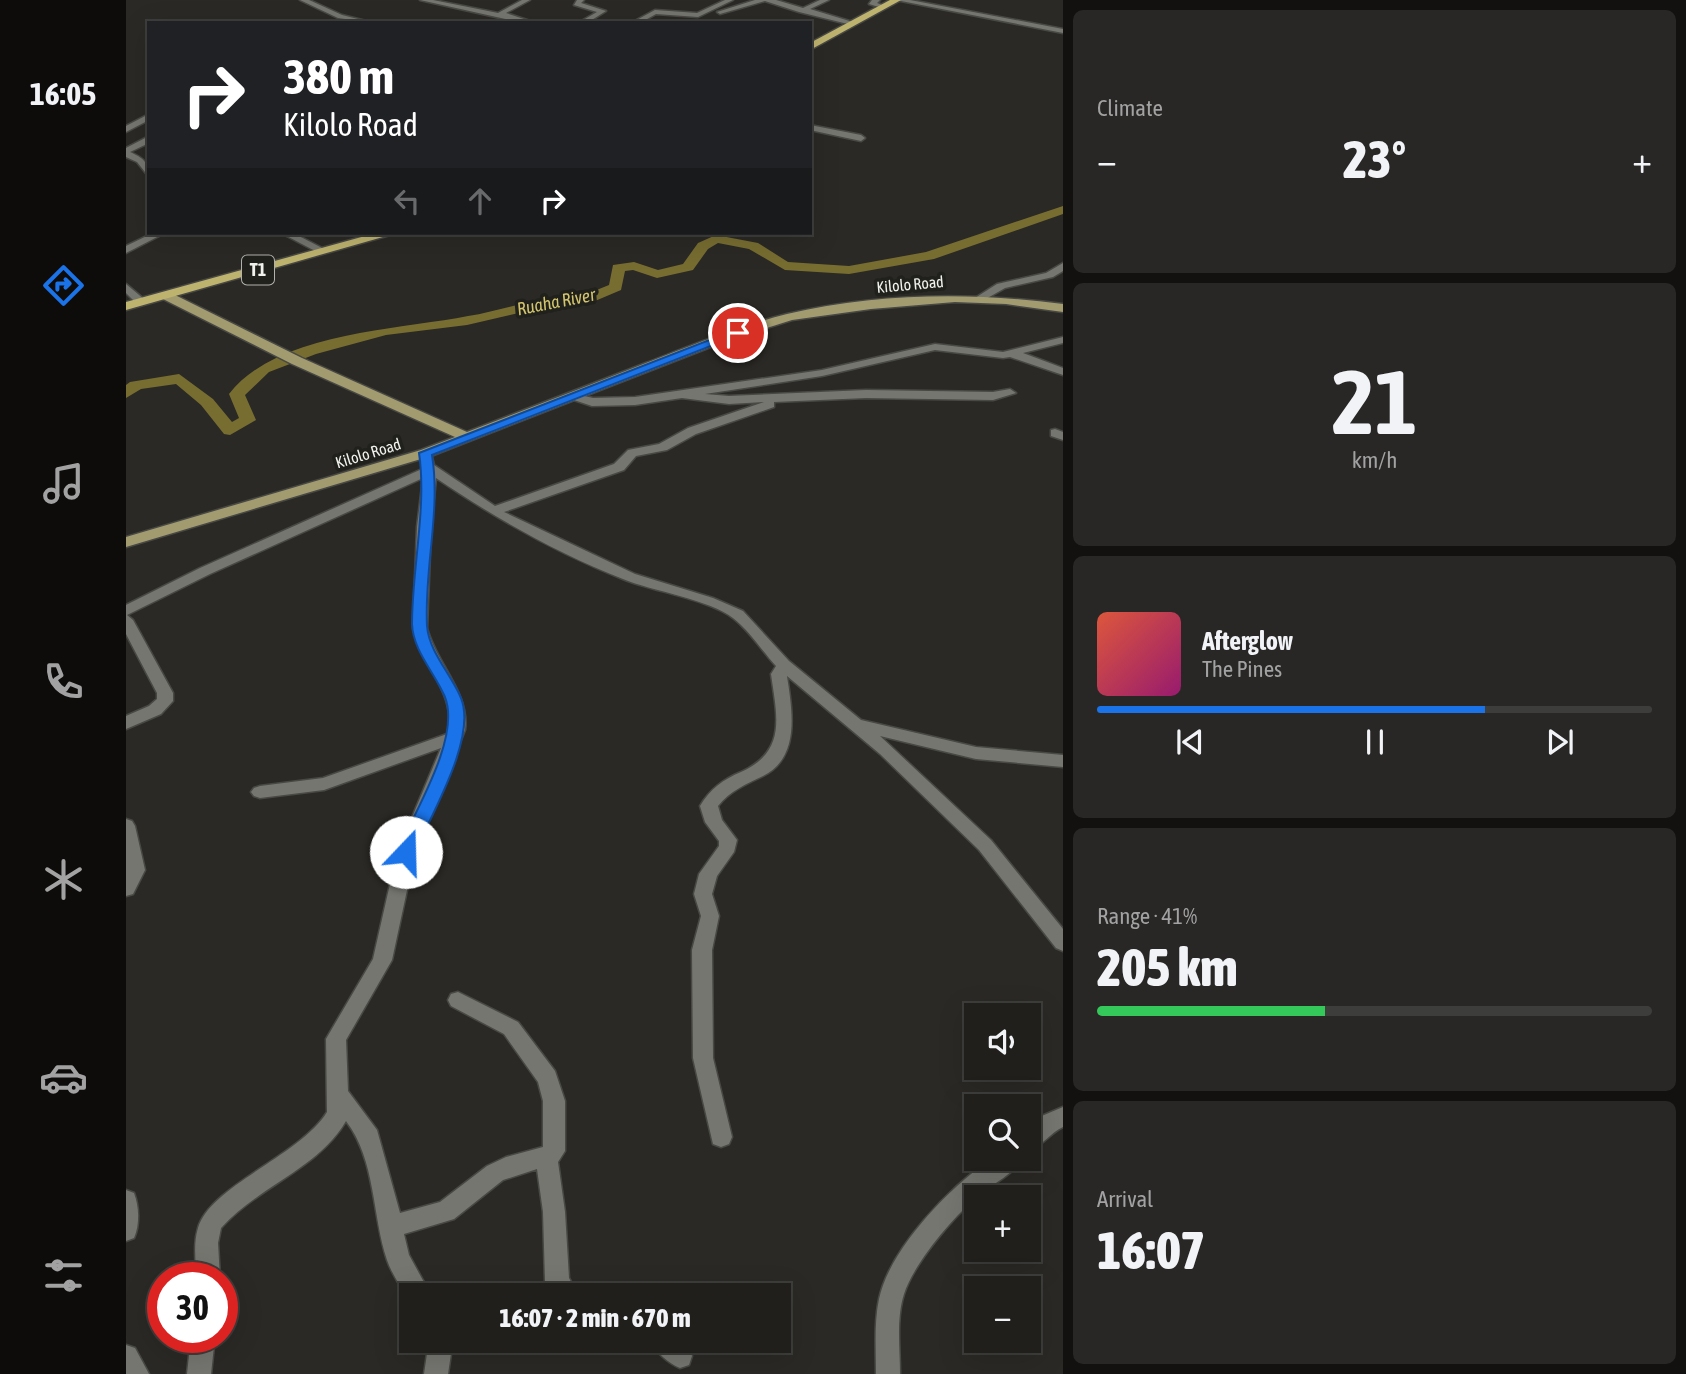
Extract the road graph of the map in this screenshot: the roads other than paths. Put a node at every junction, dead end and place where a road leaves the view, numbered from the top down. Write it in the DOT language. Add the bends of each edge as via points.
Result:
graph roads {
  1 [pos="303,0"];
  2 [pos="423,0"];
  3 [pos="527,0"];
  4 [pos="581,0"];
  5 [pos="730,0"];
  6 [pos="762,0"];
  7 [pos="768,0"];
  8 [pos="827,0"];
  9 [pos="898,0"];
  10 [pos="879,3"];
  11 [pos="717,10"];
  12 [pos="801,11"];
  13 [pos="494,14"];
  14 [pos="507,17"];
  15 [pos="359,21"];
  16 [pos="483,21"];
  17 [pos="524,21"];
  18 [pos="585,21"];
  19 [pos="638,21"];
  20 [pos="716,21"];
  21 [pos="852,23"];
  22 [pos="1063,31"];
  23 [pos="812,46"];
  24 [pos="147,117"];
  25 [pos="812,127"];
  26 [pos="126,129"];
  27 [pos="861,138"];
  28 [pos="147,140"];
  29 [pos="126,152"];
  30 [pos="147,171"];
  31 [pos="156,235"];
  32 [pos="290,235"];
  33 [pos="383,235"];
  34 [pos="126,250"];
  35 [pos="323,251"];
  36 [pos="1063,266"];
  37 [pos="126,287"];
  38 [pos="167,296"];
  39 [pos="980,299"];
  40 [pos="141,302"];
  41 [pos="126,306"];
  42 [pos="1063,308"];
  43 [pos="1062,340"];
  44 [pos="1011,354"];
  45 [pos="1063,372"];
  46 [pos="1010,393"];
  47 [pos="678,394"];
  48 [pos="575,396"];
  49 [pos="789,397"];
  50 [pos="469,438"];
  51 [pos="427,464"];
  52 [pos="494,512"];
  53 [pos="126,542"];
  54 [pos="127,621"];
  55 [pos="784,665"];
  56 [pos="126,723"];
  57 [pos="851,723"];
  58 [pos="455,737"];
  59 [pos="1063,761"];
  60 [pos="261,792"];
  61 [pos="126,826"];
  62 [pos="126,890"];
  63 [pos="1063,943"];
  64 [pos="458,1000"];
  65 [pos="336,1092"];
  66 [pos="1063,1117"];
  67 [pos="1041,1129"];
  68 [pos="721,1137"];
  69 [pos="546,1156"];
  70 [pos="990,1171"];
  71 [pos="126,1201"];
  72 [pos="390,1227"];
  73 [pos="126,1230"];
  74 [pos="208,1262"];
  75 [pos="412,1283"];
  76 [pos="558,1283"];
  77 [pos="201,1353"];
  78 [pos="439,1353"];
  79 [pos="126,1357"];
  80 [pos="137,1374"];
  81 [pos="199,1374"];
  82 [pos="436,1374"];
  83 [pos="888,1374"];
  1 -- 15 [label="street" via="340,18"];
  2 -- 13 [label="street"];
  3 -- 14 [label="street" via="502,12"];
  4 -- 18 [label="street" via="576,4 603,11"];
  5 -- 11 [label="street"];
  6 -- 11 [label="street"];
  7 -- 12 [label="street"];
  8 -- 12 [label="street"];
  9 -- 10 [label="highway"];
  9 -- 22 [label="street"];
  10 -- 21 [label="highway"];
  11 -- 19 [label="street" via="687,16 655,12"];
  11 -- 20 [label="street"];
  12 -- 21 [label="street"];
  13 -- 14 [label="street"];
  13 -- 16 [label="street"];
  14 -- 17 [label="street"];
  21 -- 23 [label="highway"];
  24 -- 26 [label="street"];
  25 -- 27 [label="street"];
  28 -- 29 [label="street"];
  29 -- 30 [label="street"];
  31 -- 34 [label="street"];
  32 -- 35 [label="street"];
  33 -- 35 [label="highway, T1"];
  35 -- 38 [label="highway, T1"];
  36 -- 39 [label="street" via="1049,275 1001,286"];
  37 -- 40 [label="street"];
  38 -- 40 [label="highway, T1"];
  38 -- 50 [label="main road" via="297,361"];
  39 -- 42 [label="main road, Kilolo Road"];
  39 -- 48 [label="main road, Kilolo Road" via="871,305 790,317 722,338"];
  40 -- 41 [label="highway, T1"];
  43 -- 44 [label="street"];
  44 -- 45 [label="street"];
  44 -- 47 [label="street" via="935,347 822,373"];
  46 -- 49 [label="street"];
  47 -- 48 [label="street" via="607,402"];
  47 -- 49 [label="street" via="711,400"];
  48 -- 50 [label="main road, Kilolo Road"];
  49 -- 52 [label="street" via="692,431 663,447 632,453 619,467"];
  50 -- 51 [label="main road, Kilolo Road"];
  51 -- 52 [label="street"];
  51 -- 53 [label="main road, Kilolo Road"];
  51 -- 54 [label="street" via="205,570"];
  51 -- 58 [label="street" via="420,628 452,696 458,715"];
  52 -- 55 [label="street" via="630,577 738,614"];
  54 -- 56 [label="street" via="165,693 155,710"];
  55 -- 57 [label="street"];
  55 -- 68 [label="street" via="779,674 783,734 775,757 725,789 709,806 728,840 728,847 708,874 703,894 710,916 702,950 703,1058"];
  57 -- 59 [label="street" via="937,746"];
  57 -- 63 [label="street" via="886,750 985,845"];
  58 -- 60 [label="street" via="324,784"];
  58 -- 65 [label="street" via="406,852 382,960 336,1039"];
  61 -- 62 [label="street" via="136,870"];
  64 -- 69 [label="street" via="511,1028 548,1078 554,1101 554,1144 552,1154"];
  65 -- 72 [label="street" via="366,1129"];
  65 -- 74 [label="street" via="338,1114 327,1132 211,1224"];
  66 -- 67 [label="street"];
  69 -- 72 [label="street" via="501,1169 446,1211"];
  69 -- 76 [label="street"];
  70 -- 83 [label="street" via="958,1196 924,1236 903,1272 891,1297"];
  71 -- 73 [label="street"];
  72 -- 75 [label="street" via="398,1259"];
  77 -- 81 [label="street"];
  78 -- 82 [label="street"];
  79 -- 80 [label="street"];
}
